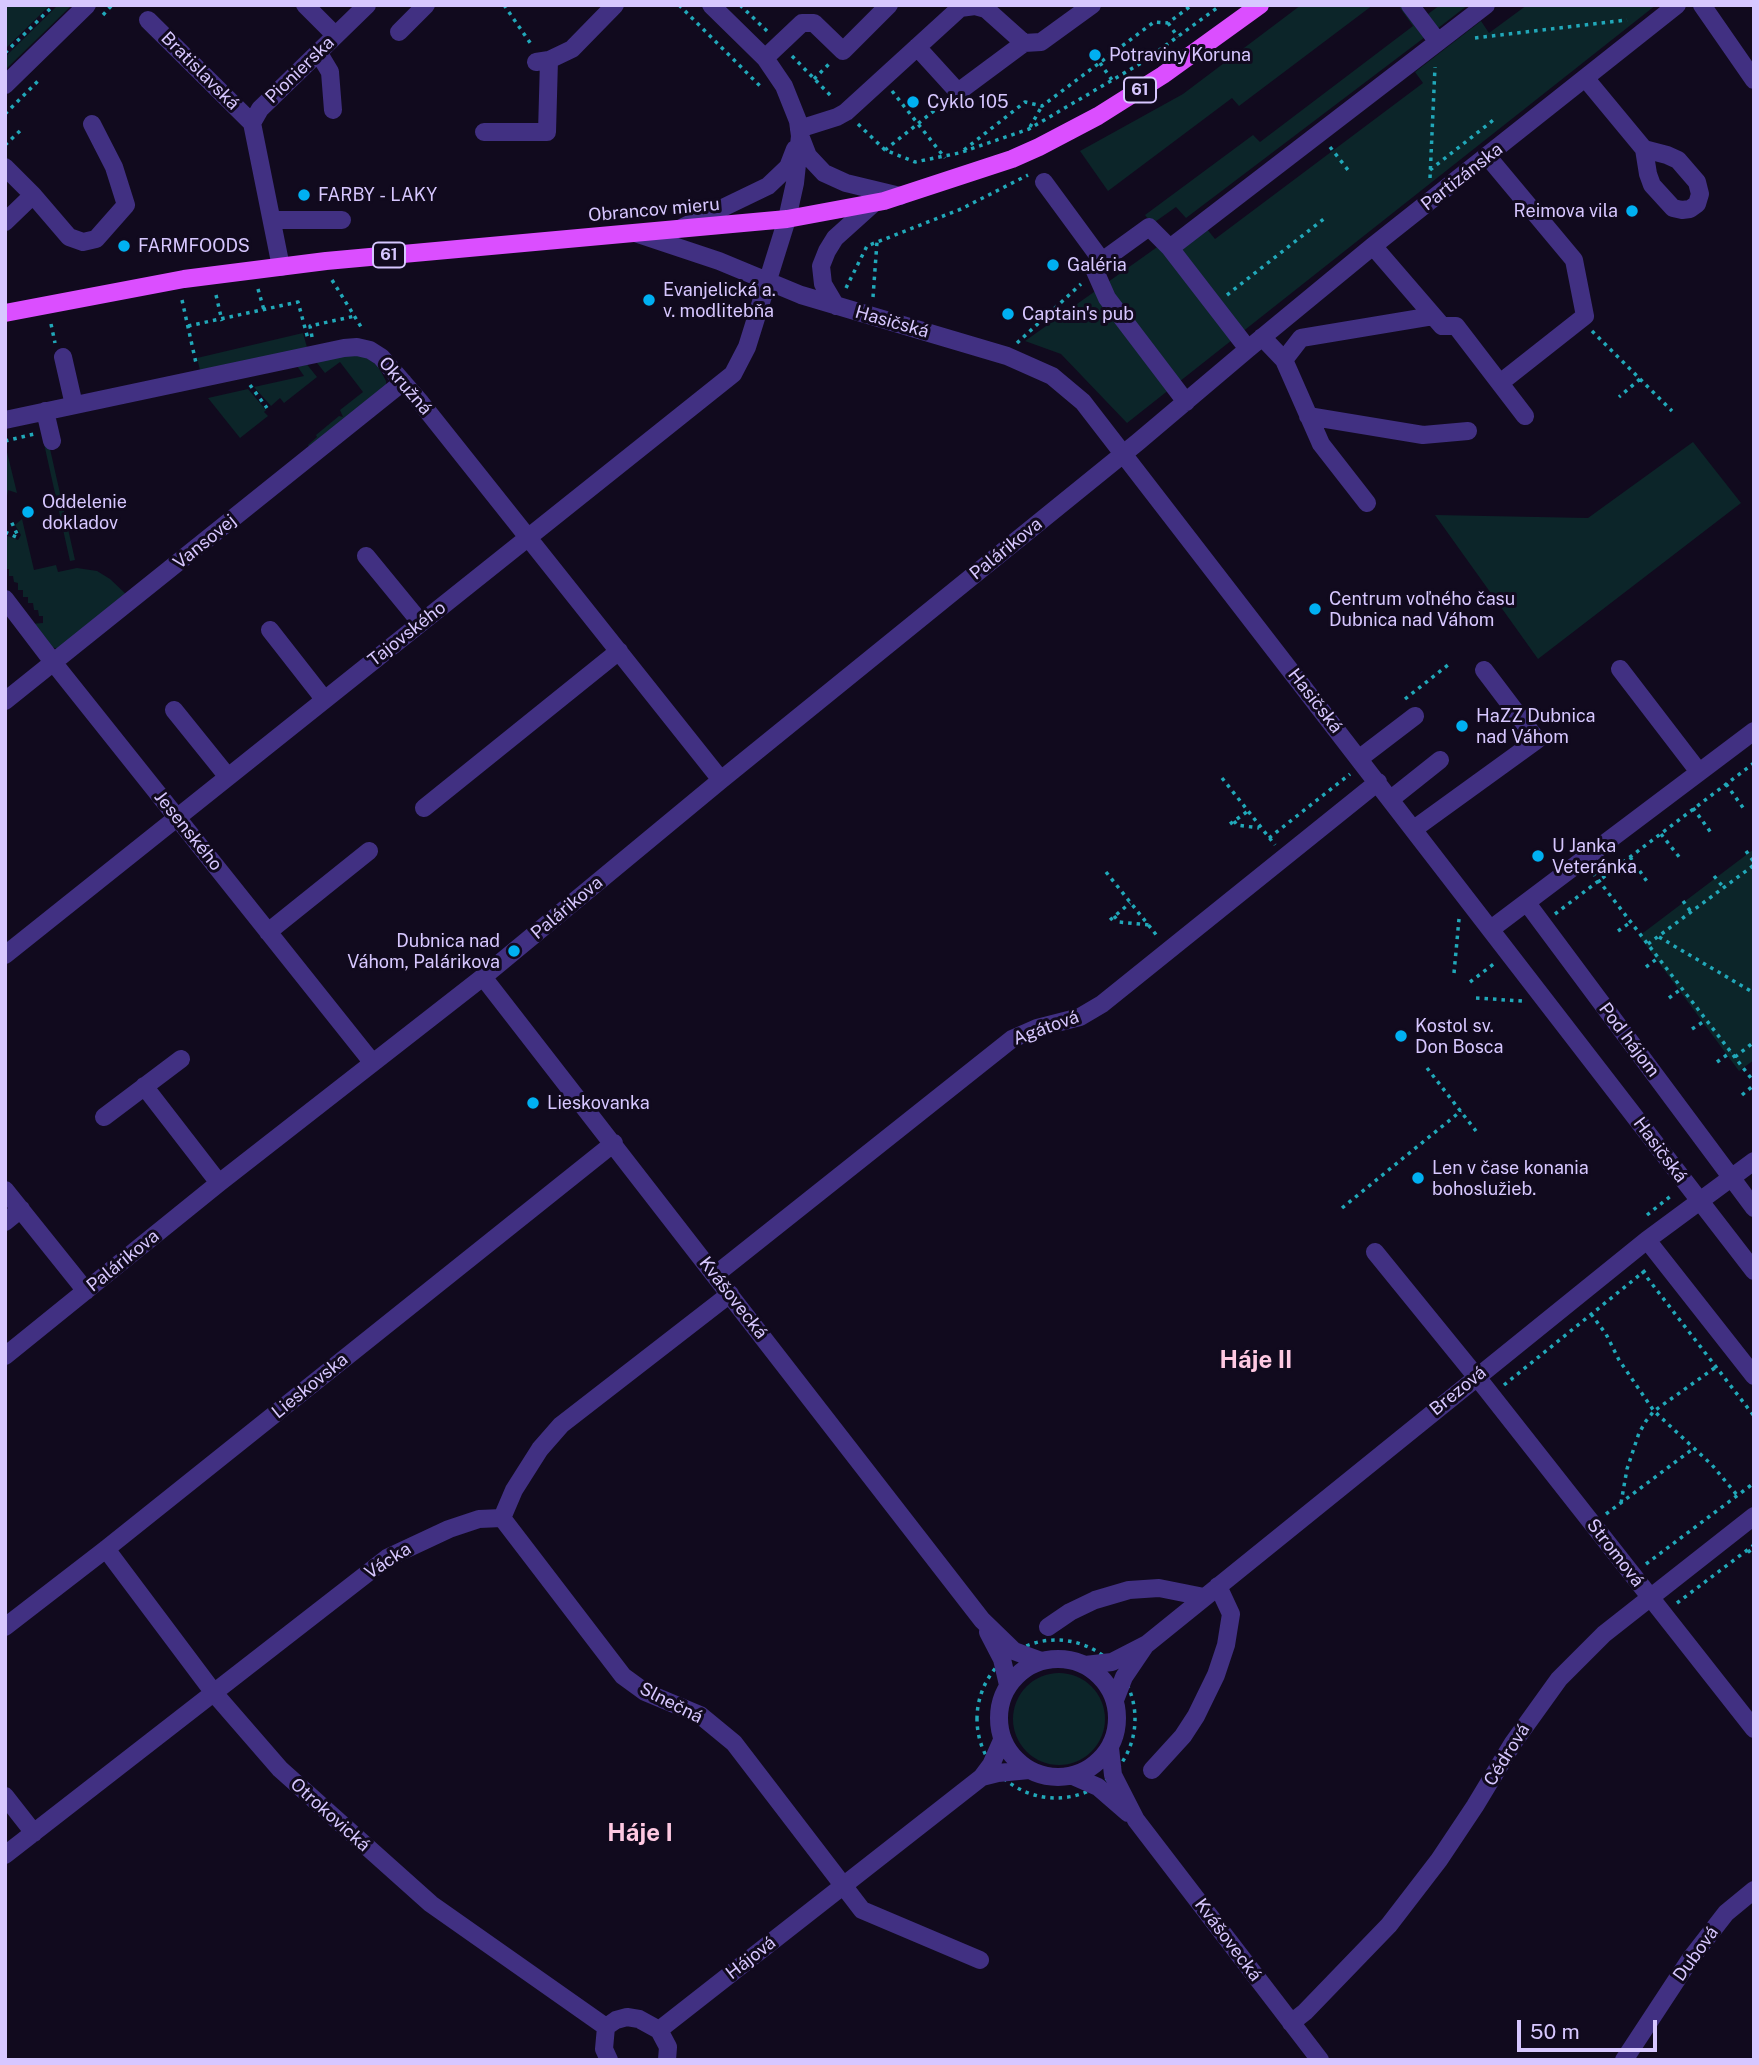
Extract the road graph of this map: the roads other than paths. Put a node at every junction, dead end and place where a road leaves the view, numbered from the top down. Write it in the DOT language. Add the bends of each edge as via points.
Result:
graph roads {
  1 [pos="87,5"];
  2 [pos="305,5"];
  3 [pos="367,5"];
  4 [pos="426,5"];
  5 [pos="615,5"];
  6 [pos="889,5"];
  7 [pos="1092,5"];
  8 [pos="1259,5"];
  9 [pos="1410,5"];
  10 [pos="1486,5"];
  11 [pos="1677,5"];
  12 [pos="1702,5"];
  13 [pos="712,6"];
  14 [pos="148,20"];
  15 [pos="400,32"];
  16 [pos="335,35"];
  17 [pos="1024,43"];
  18 [pos="1437,43"];
  19 [pos="917,47"];
  20 [pos="318,52"];
  21 [pos="765,58"];
  22 [pos="1586,79"];
  23 [pos="1754,80"];
  24 [pos="5,85"];
  25 [pos="333,110"];
  26 [pos="252,123"];
  27 [pos="92,124"];
  28 [pos="484,132"];
  29 [pos="800,133"];
  30 [pos="1644,149"];
  31 [pos="1488,158"];
  32 [pos="5,167"];
  33 [pos="1041,176"];
  34 [pos="33,195"];
  35 [pos="900,196"];
  36 [pos="874,202"];
  37 [pos="787,219"];
  38 [pos="272,220"];
  39 [pos="342,220"];
  40 [pos="5,222"];
  41 [pos="678,230"];
  42 [pos="635,233"];
  43 [pos="1373,246"];
  44 [pos="1170,248"];
  45 [pos="1098,266"];
  46 [pos="281,267"];
  47 [pos="766,282"];
  48 [pos="836,306"];
  49 [pos="5,313"];
  50 [pos="1433,316"];
  51 [pos="1255,343"];
  52 [pos="59,349"];
  53 [pos="1284,360"];
  54 [pos="403,382"];
  55 [pos="1500,383"];
  56 [pos="1185,402"];
  57 [pos="74,405"];
  58 [pos="45,411"];
  59 [pos="1308,416"];
  60 [pos="1525,416"];
  61 [pos="5,421"];
  62 [pos="1468,432"];
  63 [pos="51,435"];
  64 [pos="1124,454"];
  65 [pos="1367,503"];
  66 [pos="528,538"];
  67 [pos="366,556"];
  68 [pos="5,599"];
  69 [pos="421,623"];
  70 [pos="270,630"];
  71 [pos="619,651"];
  72 [pos="53,662"];
  73 [pos="1620,669"];
  74 [pos="1484,670"];
  75 [pos="324,699"];
  76 [pos="5,701"];
  77 [pos="174,710"];
  78 [pos="1415,716"];
  79 [pos="1754,731"];
  80 [pos="1440,760"];
  81 [pos="1356,765"];
  82 [pos="1699,772"];
  83 [pos="228,777"];
  84 [pos="721,780"];
  85 [pos="1378,782"];
  86 [pos="1391,799"];
  87 [pos="424,808"];
  88 [pos="178,817"];
  89 [pos="1414,829"];
  90 [pos="369,851"];
  91 [pos="1527,903"];
  92 [pos="1491,929"];
  93 [pos="268,932"];
  94 [pos="5,955"];
  95 [pos="483,977"];
  96 [pos="181,1059"];
  97 [pos="372,1062"];
  98 [pos="144,1086"];
  99 [pos="104,1117"];
  100 [pos="614,1143"];
  101 [pos="1754,1161"];
  102 [pos="1730,1178"];
  103 [pos="219,1183"];
  104 [pos="5,1190"];
  105 [pos="1699,1199"];
  106 [pos="1754,1208"];
  107 [pos="20,1209"];
  108 [pos="5,1222"];
  109 [pos="1647,1240"];
  110 [pos="1375,1252"];
  111 [pos="1754,1271"];
  112 [pos="715,1275"];
  113 [pos="86,1291"];
  114 [pos="730,1294"];
  115 [pos="5,1356"];
  116 [pos="1476,1376"];
  117 [pos="1754,1376"];
  118 [pos="1754,1516"];
  119 [pos="502,1517"];
  120 [pos="106,1549"];
  121 [pos="1211,1592"];
  122 [pos="1649,1597"];
  123 [pos="5,1627"];
  124 [pos="1048,1627"];
  125 [pos="1147,1644"];
  126 [pos="1008,1655"];
  127 [pos="1041,1661"];
  128 [pos="1085,1665"];
  129 [pos="1008,1685"];
  130 [pos="214,1693"];
  131 [pos="1115,1700"];
  132 [pos="1754,1729"];
  133 [pos="1002,1740"];
  134 [pos="1110,1748"];
  135 [pos="1029,1770"];
  136 [pos="1152,1770"];
  137 [pos="990,1772"];
  138 [pos="1073,1776"];
  139 [pos="5,1796"];
  140 [pos="1136,1820"];
  141 [pos="34,1833"];
  142 [pos="5,1855"];
  143 [pos="843,1885"];
  144 [pos="1754,1890"];
  145 [pos="979,1960"];
  146 [pos="1291,2023"];
  147 [pos="606,2027"];
  148 [pos="659,2030"];
  149 [pos="609,2060"];
  150 [pos="667,2060"];
  151 [pos="1320,2060"];
  152 [pos="1624,2060"];
  1 -- 24 [label="street"];
  2 -- 16 [label="street"];
  3 -- 16 [label="street, Pionierska"];
  4 -- 15 [label="street"];
  5 -- 28 [label="street" via="572,49 542,61 547,132"];
  6 -- 21 [label="street" via="843,51 814,23 802,23"];
  7 -- 17 [label="street" via="1041,42"];
  8 -- 35 [label="main road, Obrancov mieru / 61" via="1098,116 1012,159"];
  9 -- 18 [label="street"];
  10 -- 18 [label="street"];
  11 -- 22 [label="street, Partizánska"];
  12 -- 23 [label="street"];
  13 -- 21 [label="street"];
  14 -- 26 [label="street, Bratislavská"];
  16 -- 20 [label="street, Pionierska"];
  17 -- 19 [label="street" via="986,9 975,6 960,8"];
  17 -- 19 [label="street" via="958,92"];
  18 -- 44 [label="street"];
  19 -- 29 [label="street" via="846,112"];
  20 -- 25 [label="street" via="330,72"];
  20 -- 26 [label="street, Pionierska" via="260,109"];
  21 -- 29 [label="street" via="785,86"];
  22 -- 30 [label="street"];
  22 -- 31 [label="street, Partizánska"];
  26 -- 38 [label="street"];
  27 -- 34 [label="street" via="114,167 126,205 96,239 83,242 69,237"];
  29 -- 35 [label="street" via="808,156 824,173"];
  29 -- 37 [label="street"];
  29 -- 41 [label="street" via="788,167 768,186"];
  31 -- 43 [label="street, Partizánska"];
  31 -- 55 [label="street" via="1574,260 1585,316"];
  32 -- 34 [label="street"];
  33 -- 45 [label="street"];
  34 -- 40 [label="street"];
  35 -- 36 [label="main road, Obrancov mieru / 61"];
  36 -- 37 [label="main road, Obrancov mieru / 61"];
  36 -- 48 [label="street" via="835,238 821,266 823,285"];
  37 -- 41 [label="main road, Obrancov mieru / 61"];
  37 -- 47 [label="street, Tajovského"];
  38 -- 39 [label="street"];
  38 -- 46 [label="street"];
  41 -- 42 [label="main road, Obrancov mieru / 61"];
  42 -- 46 [label="main road, Obrancov mieru / 61"];
  42 -- 47 [label="street, Hasičská"];
  43 -- 50 [label="street"];
  43 -- 51 [label="street, Partizánska"];
  44 -- 45 [label="street" via="1149,228"];
  44 -- 51 [label="street" via="1214,305"];
  45 -- 56 [label="street" via="1107,298"];
  46 -- 49 [label="main road, Obrancov mieru / 61" via="172,281"];
  47 -- 48 [label="street, Hasičská"];
  47 -- 66 [label="street, Tajovského" via="747,347 733,374"];
  48 -- 64 [label="street, Hasičská" via="1007,356 1052,376 1083,402"];
  50 -- 53 [label="street" via="1301,338"];
  50 -- 55 [label="street" via="1441,326 1456,326"];
  51 -- 53 [label="street"];
  51 -- 56 [label="street, Partizánska"];
  52 -- 57 [label="street"];
  53 -- 59 [label="street"];
  54 -- 57 [label="street, Okružná" via="376,353 350,347"];
  54 -- 66 [label="street, Okružná"];
  54 -- 72 [label="street, Vansovej"];
  55 -- 60 [label="street"];
  56 -- 64 [label="street, Partizánska"];
  57 -- 58 [label="street, Okružná"];
  58 -- 61 [label="street, Okružná"];
  58 -- 63 [label="street"];
  59 -- 62 [label="street" via="1423,435"];
  59 -- 65 [label="street" via="1321,444"];
  64 -- 81 [label="street, Hasičská"];
  64 -- 84 [label="street, Palárikova"];
  66 -- 69 [label="street, Tajovského"];
  66 -- 71 [label="street, Okružná"];
  67 -- 69 [label="street"];
  68 -- 72 [label="street, Jesenského"];
  69 -- 75 [label="street, Tajovského"];
  70 -- 75 [label="street"];
  71 -- 84 [label="street, Okružná"];
  71 -- 87 [label="street"];
  72 -- 76 [label="street, Vansovej"];
  72 -- 88 [label="street, Jesenského"];
  73 -- 82 [label="street"];
  74 -- 89 [label="street" via="1536,740"];
  75 -- 83 [label="street, Tajovského"];
  77 -- 83 [label="street"];
  78 -- 81 [label="street"];
  79 -- 82 [label="street"];
  80 -- 86 [label="street"];
  81 -- 85 [label="street, Hasičská"];
  82 -- 91 [label="street"];
  83 -- 88 [label="street, Tajovského"];
  84 -- 95 [label="street, Palárikova"];
  85 -- 86 [label="street, Hasičská"];
  85 -- 112 [label="street, Agátová" via="1102,1004 1080,1017 1012,1039"];
  86 -- 89 [label="street, Hasičská"];
  88 -- 93 [label="street, Jesenského"];
  88 -- 94 [label="street, Tajovského"];
  89 -- 92 [label="street, Hasičská"];
  90 -- 93 [label="street"];
  91 -- 92 [label="street"];
  91 -- 102 [label="street, Pod hájom"];
  92 -- 105 [label="street, Hasičská"];
  93 -- 97 [label="street, Jesenského"];
  95 -- 97 [label="street, Palárikova"];
  95 -- 100 [label="street, Kvášovecká"];
  96 -- 98 [label="street"];
  97 -- 103 [label="street, Palárikova"];
  98 -- 99 [label="street"];
  98 -- 103 [label="street"];
  100 -- 112 [label="street, Kvášovecká"];
  100 -- 120 [label="street, Lieskovska"];
  101 -- 102 [label="street"];
  102 -- 105 [label="street"];
  102 -- 106 [label="street, Pod hájom"];
  103 -- 113 [label="street, Palárikova"];
  104 -- 107 [label="street"];
  105 -- 109 [label="street, Brezová"];
  105 -- 111 [label="street, Hasičská"];
  107 -- 108 [label="street"];
  107 -- 113 [label="street"];
  109 -- 116 [label="street, Brezová"];
  109 -- 117 [label="street"];
  110 -- 116 [label="street, Stromová"];
  112 -- 114 [label="street, Kvášovecká"];
  113 -- 115 [label="street, Palárikova"];
  114 -- 119 [label="street" via="561,1425 540,1449"];
  114 -- 126 [label="street, Kvášovecká"];
  116 -- 121 [label="street, Brezová"];
  116 -- 122 [label="street, Stromová"];
  118 -- 122 [label="street, Cédrová"];
  119 -- 130 [label="street, Vácka" via="449,1529 387,1558"];
  119 -- 143 [label="street, Slnečná" via="623,1676 645,1692 700,1715 734,1743"];
  120 -- 123 [label="street, Lieskovska"];
  120 -- 130 [label="street, Otrokovická"];
  121 -- 124 [label="street" via="1129,1590 1095,1600"];
  121 -- 125 [label="street, Brezová"];
  121 -- 136 [label="street" via="1231,1614 1226,1645 1196,1716"];
  122 -- 132 [label="street, Stromová"];
  122 -- 146 [label="street, Cédrová" via="1559,1679 1439,1860 1389,1925"];
  125 -- 128 [label="street, Brezová" via="1112,1662"];
  125 -- 131 [label="street, Brezová" via="1124,1677"];
  126 -- 127 [label="street"];
  126 -- 129 [label="street, Kvášovecká"];
  127 -- 128 [label="street" via="1063,1659"];
  127 -- 129 [label="street" via="1022,1670"];
  128 -- 131 [label="street" via="1098,1674"];
  129 -- 133 [label="street" via="1000,1702"];
  130 -- 141 [label="street, Vácka"];
  130 -- 147 [label="street, Otrokovická" via="280,1769 422,1895"];
  131 -- 134 [label="street" via="1118,1716"];
  133 -- 135 [label="street" via="1008,1752"];
  133 -- 137 [label="street, Hájová"];
  134 -- 138 [label="street" via="1094,1765"];
  134 -- 140 [label="street, Kvášovecká" via="1112,1775"];
  135 -- 137 [label="street"];
  135 -- 138 [label="street" via="1051,1777"];
  137 -- 143 [label="street, Hájová"];
  138 -- 140 [label="street, Kvášovecká" via="1098,1787"];
  139 -- 141 [label="street"];
  140 -- 146 [label="street, Kvášovecká"];
  141 -- 142 [label="street, Vácka"];
  143 -- 145 [label="street" via="862,1910"];
  143 -- 148 [label="street, Hájová"];
  144 -- 152 [label="street, Dubová" via="1726,1913"];
  146 -- 151 [label="street, Kvášovecká"];
  147 -- 148 [label="street" via="627,2017"];
  147 -- 149 [label="street" via="604,2049"];
  148 -- 150 [label="street" via="668,2047"];
}
